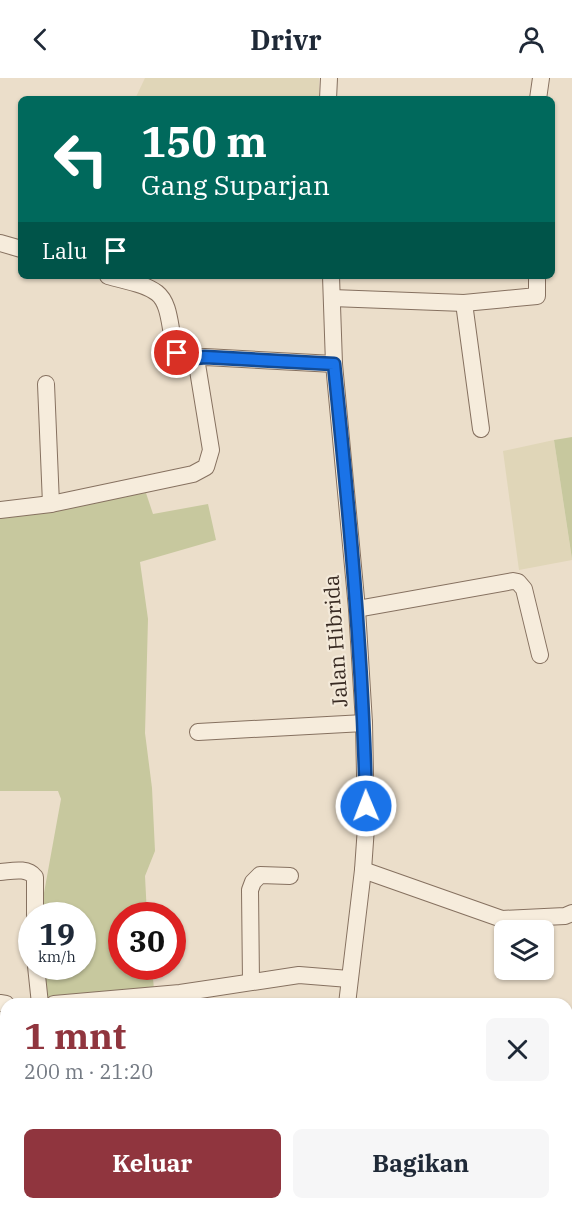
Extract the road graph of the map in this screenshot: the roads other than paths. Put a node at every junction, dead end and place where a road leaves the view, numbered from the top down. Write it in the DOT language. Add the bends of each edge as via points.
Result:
graph roads {
  1 [pos="329,78"];
  2 [pos="541,78"];
  3 [pos="328,96"];
  4 [pos="538,96"];
  5 [pos="0,243"];
  6 [pos="18,248"];
  7 [pos="118,279"];
  8 [pos="331,279"];
  9 [pos="537,279"];
  10 [pos="332,298"];
  11 [pos="464,303"];
  12 [pos="196,358"];
  13 [pos="334,364"];
  14 [pos="46,384"];
  15 [pos="481,429"];
  16 [pos="51,504"];
  17 [pos="0,510"];
  18 [pos="357,609"];
  19 [pos="540,655"];
  20 [pos="364,723"];
  21 [pos="198,732"];
  22 [pos="363,870"];
  23 [pos="0,872"];
  24 [pos="290,876"];
  25 [pos="35,902"];
  26 [pos="568,914"];
  27 [pos="350,979"];
  28 [pos="37,980"];
  29 [pos="251,982"];
  30 [pos="39,998"];
  31 [pos="182,998"];
  32 [pos="348,998"];
  1 -- 3 [label="street"];
  2 -- 4 [label="street"];
  5 -- 6 [label="street"];
  7 -- 12 [label="street" via="158,294 167,308 177,353 186,359"];
  8 -- 10 [label="street, Jalan Hibrida"];
  9 -- 11 [label="street" via="537,296"];
  10 -- 11 [label="street"];
  10 -- 13 [label="street, Jalan Hibrida"];
  11 -- 15 [label="street"];
  12 -- 13 [label="street"];
  12 -- 16 [label="street" via="211,450 206,467 193,474"];
  13 -- 18 [label="street, Jalan Hibrida"];
  14 -- 16 [label="street"];
  16 -- 17 [label="street"];
  18 -- 19 [label="street" via="518,582 524,589"];
  18 -- 20 [label="street, Jalan Hibrida"];
  20 -- 21 [label="street"];
  20 -- 22 [label="street, Jalan Hibrida"];
  22 -- 26 [label="street" via="502,918"];
  22 -- 27 [label="street, Jalan Hibrida"];
  23 -- 25 [label="street" via="33,873"];
  24 -- 29 [label="street" via="260,875 250,890"];
  27 -- 29 [label="street" via="299,975"];
  27 -- 32 [label="street, Jalan Hibrida"];
  28 -- 30 [label="street"];
  29 -- 31 [label="street"];
}
